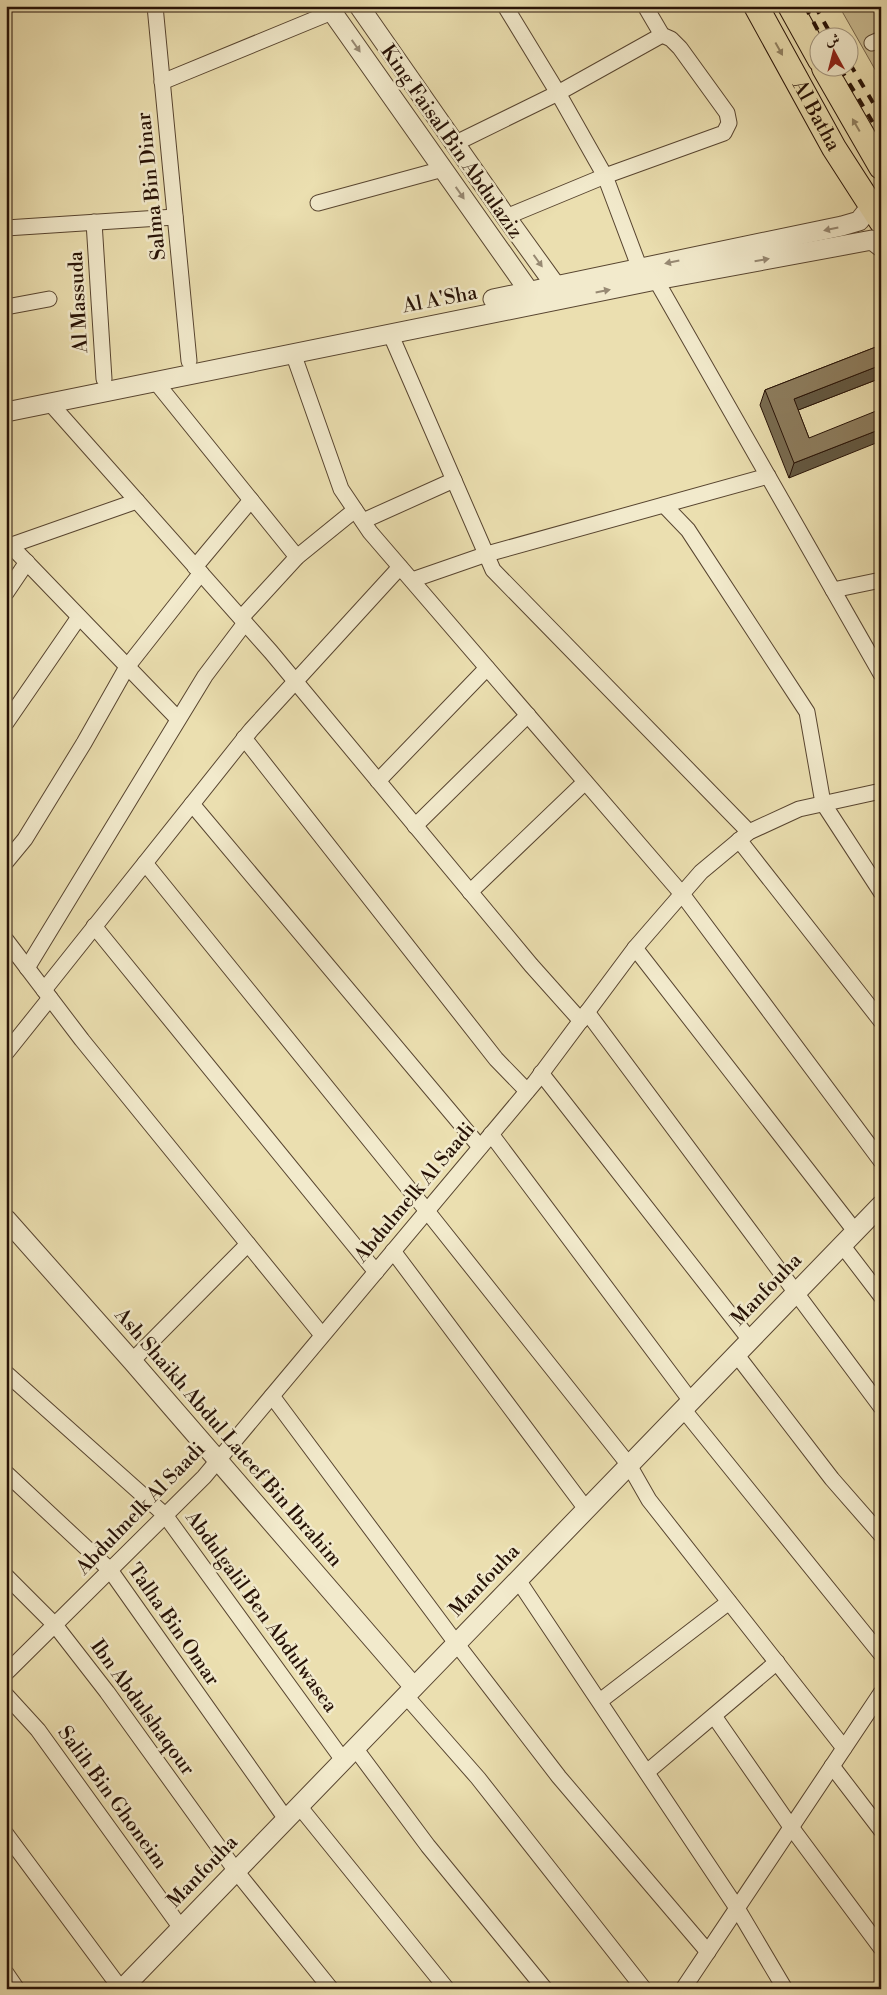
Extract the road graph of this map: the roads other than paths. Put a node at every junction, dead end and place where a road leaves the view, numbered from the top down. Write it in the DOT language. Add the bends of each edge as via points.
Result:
graph roads {
  1 [pos="155,6"];
  2 [pos="359,6"];
  3 [pos="505,6"];
  4 [pos="645,6"];
  5 [pos="756,6"];
  6 [pos="790,6"];
  7 [pos="330,9"];
  8 [pos="662,35"];
  9 [pos="810,42"];
  10 [pos="830,78"];
  11 [pos="162,82"];
  12 [pos="558,93"];
  13 [pos="456,144"];
  14 [pos="881,167"];
  15 [pos="443,169"];
  16 [pos="605,176"];
  17 [pos="318,203"];
  18 [pos="876,214"];
  19 [pos="175,217"];
  20 [pos="506,217"];
  21 [pos="94,222"];
  22 [pos="6,228"];
  23 [pos="881,247"];
  24 [pos="640,269"];
  25 [pos="656,280"];
  26 [pos="560,292"];
  27 [pos="534,298"];
  28 [pos="49,299"];
  29 [pos="6,307"];
  30 [pos="390,333"];
  31 [pos="293,353"];
  32 [pos="189,361"];
  33 [pos="104,379"];
  34 [pos="155,381"];
  35 [pos="6,398"];
  36 [pos="50,402"];
  37 [pos="6,412"];
  38 [pos="768,476"];
  39 [pos="454,480"];
  40 [pos="251,500"];
  41 [pos="137,501"];
  42 [pos="664,505"];
  43 [pos="359,516"];
  44 [pos="9,546"];
  45 [pos="487,554"];
  46 [pos="297,557"];
  47 [pos="27,562"];
  48 [pos="400,567"];
  49 [pos="198,570"];
  50 [pos="412,580"];
  51 [pos="881,580"];
  52 [pos="833,590"];
  53 [pos="6,593"];
  54 [pos="79,617"];
  55 [pos="243,621"];
  56 [pos="876,656"];
  57 [pos="127,667"];
  58 [pos="488,668"];
  59 [pos="881,674"];
  60 [pos="296,683"];
  61 [pos="528,715"];
  62 [pos="178,719"];
  63 [pos="6,723"];
  64 [pos="244,738"];
  65 [pos="378,781"];
  66 [pos="585,782"];
  67 [pos="881,790"];
  68 [pos="823,803"];
  69 [pos="192,804"];
  70 [pos="415,826"];
  71 [pos="744,836"];
  72 [pos="6,862"];
  73 [pos="145,863"];
  74 [pos="470,892"];
  75 [pos="881,892"];
  76 [pos="682,894"];
  77 [pos="94,926"];
  78 [pos="6,940"];
  79 [pos="635,948"];
  80 [pos="27,968"];
  81 [pos="47,994"];
  82 [pos="584,1016"];
  83 [pos="881,1020"];
  84 [pos="6,1053"];
  85 [pos="541,1073"];
  86 [pos="527,1091"];
  87 [pos="491,1134"];
  88 [pos="480,1147"];
  89 [pos="881,1161"];
  90 [pos="881,1205"];
  91 [pos="427,1210"];
  92 [pos="6,1219"];
  93 [pos="855,1231"];
  94 [pos="248,1244"];
  95 [pos="842,1245"];
  96 [pos="393,1252"];
  97 [pos="376,1272"];
  98 [pos="796,1293"];
  99 [pos="881,1296"];
  100 [pos="322,1335"];
  101 [pos="750,1340"];
  102 [pos="736,1354"];
  103 [pos="132,1361"];
  104 [pos="6,1373"];
  105 [pos="272,1396"];
  106 [pos="687,1405"];
  107 [pos="881,1407"];
  108 [pos="218,1460"];
  109 [pos="629,1465"];
  110 [pos="6,1472"];
  111 [pos="586,1509"];
  112 [pos="165,1515"];
  113 [pos="881,1535"];
  114 [pos="110,1570"];
  115 [pos="6,1576"];
  116 [pos="518,1580"];
  117 [pos="729,1602"];
  118 [pos="55,1624"];
  119 [pos="456,1644"];
  120 [pos="881,1654"];
  121 [pos="777,1662"];
  122 [pos="6,1672"];
  123 [pos="410,1691"];
  124 [pos="6,1694"];
  125 [pos="600,1701"];
  126 [pos="879,1702"];
  127 [pos="714,1716"];
  128 [pos="844,1748"];
  129 [pos="349,1754"];
  130 [pos="832,1766"];
  131 [pos="647,1772"];
  132 [pos="292,1812"];
  133 [pos="791,1827"];
  134 [pos="881,1830"];
  135 [pos="6,1834"];
  136 [pos="236,1871"];
  137 [pos="737,1908"];
  138 [pos="181,1928"];
  139 [pos="881,1948"];
  140 [pos="708,1952"];
  141 [pos="6,1973"];
  142 [pos="17,1989"];
  143 [pos="121,1989"];
  144 [pos="331,1989"];
  145 [pos="447,1989"];
  146 [pos="545,1989"];
  147 [pos="644,1989"];
  148 [pos="683,1989"];
  149 [pos="785,1989"];
  1 -- 11 [label="street, Salma Bin Dinar"];
  2 -- 13 [label="street, King Faisal Bin Abdulaziz"];
  3 -- 12 [label="street"];
  4 -- 8 [label="street"];
  5 -- 18 [label="main road, Al Batha, one-way" via="834,148"];
  6 -- 9 [label="main road, Al Batha"];
  7 -- 11 [label="street"];
  7 -- 15 [label="street, King Faisal Bin Abdulaziz, one-way"];
  8 -- 12 [label="street"];
  8 -- 16 [label="street" via="680,48 727,113 729,123 724,133"];
  14 -- 10 [label="main road, Al Batha, one-way"];
  11 -- 19 [label="street, Salma Bin Dinar"];
  12 -- 13 [label="street"];
  12 -- 16 [label="street"];
  13 -- 20 [label="street, King Faisal Bin Abdulaziz"];
  15 -- 17 [label="street"];
  15 -- 27 [label="street, King Faisal Bin Abdulaziz, one-way"];
  16 -- 20 [label="street"];
  16 -- 24 [label="street"];
  18 -- 24 [label="street, Al A'Sha, one-way" via="842,226"];
  19 -- 21 [label="street"];
  19 -- 32 [label="street, Salma Bin Dinar"];
  20 -- 26 [label="street, King Faisal Bin Abdulaziz, one-way"];
  21 -- 22 [label="street"];
  21 -- 33 [label="street, Al Massuda"];
  25 -- 23 [label="street, Al A'Sha, one-way" via="872,240"];
  24 -- 26 [label="street, Al A'Sha"];
  26 -- 25 [label="street, Al A'Sha, one-way"];
  25 -- 38 [label="street"];
  26 -- 27 [label="street, Al A'Sha"];
  27 -- 30 [label="street, Al A'Sha"];
  27 -- 32 [label="street, Al A'Sha"];
  28 -- 29 [label="street"];
  30 -- 31 [label="street, Al A'Sha"];
  30 -- 39 [label="street"];
  31 -- 34 [label="street, Al A'Sha"];
  31 -- 43 [label="street" via="341,489"];
  32 -- 33 [label="street, Al A'Sha"];
  33 -- 35 [label="street, Al A'Sha"];
  34 -- 36 [label="street, Al A'Sha"];
  34 -- 40 [label="street"];
  36 -- 37 [label="street, Al A'Sha"];
  36 -- 41 [label="street"];
  38 -- 42 [label="street"];
  38 -- 52 [label="street"];
  39 -- 43 [label="street"];
  39 -- 45 [label="street"];
  40 -- 46 [label="street"];
  40 -- 49 [label="street"];
  41 -- 44 [label="street"];
  41 -- 49 [label="street"];
  42 -- 45 [label="street"];
  42 -- 68 [label="street" via="688,530 807,712"];
  43 -- 46 [label="street"];
  43 -- 48 [label="street"];
  44 -- 47 [label="street"];
  45 -- 50 [label="street"];
  45 -- 71 [label="street" via="493,570"];
  46 -- 55 [label="street"];
  47 -- 53 [label="street"];
  47 -- 54 [label="street"];
  48 -- 50 [label="street"];
  48 -- 60 [label="street"];
  49 -- 55 [label="street"];
  49 -- 57 [label="street"];
  50 -- 58 [label="street"];
  51 -- 52 [label="street"];
  52 -- 56 [label="street"];
  54 -- 57 [label="street"];
  54 -- 63 [label="street"];
  55 -- 60 [label="street"];
  55 -- 62 [label="street"];
  56 -- 59 [label="street"];
  57 -- 62 [label="street"];
  57 -- 72 [label="street" via="25,839"];
  58 -- 61 [label="street"];
  58 -- 65 [label="street"];
  60 -- 64 [label="street"];
  60 -- 65 [label="street"];
  61 -- 66 [label="street"];
  61 -- 70 [label="street"];
  62 -- 80 [label="street"];
  64 -- 69 [label="street"];
  64 -- 86 [label="street" via="496,1059"];
  65 -- 70 [label="street"];
  66 -- 74 [label="street"];
  66 -- 76 [label="street"];
  67 -- 68 [label="street, Abdulmelk Al Saadi"];
  68 -- 71 [label="street, Abdulmelk Al Saadi" via="799,809"];
  68 -- 75 [label="street"];
  69 -- 73 [label="street"];
  69 -- 88 [label="street"];
  70 -- 74 [label="street"];
  71 -- 76 [label="street, Abdulmelk Al Saadi" via="701,872"];
  71 -- 83 [label="street"];
  73 -- 77 [label="street"];
  73 -- 91 [label="street"];
  74 -- 82 [label="street" via="531,965"];
  76 -- 79 [label="street, Abdulmelk Al Saadi"];
  76 -- 89 [label="street"];
  77 -- 81 [label="street"];
  77 -- 97 [label="street"];
  78 -- 80 [label="street"];
  79 -- 82 [label="street, Abdulmelk Al Saadi"];
  79 -- 93 [label="street"];
  80 -- 81 [label="street"];
  81 -- 84 [label="street"];
  81 -- 94 [label="street"];
  82 -- 85 [label="street, Abdulmelk Al Saadi"];
  82 -- 98 [label="street"];
  85 -- 86 [label="street, Abdulmelk Al Saadi"];
  85 -- 101 [label="street"];
  86 -- 87 [label="street, Abdulmelk Al Saadi"];
  87 -- 88 [label="street, Abdulmelk Al Saadi"];
  87 -- 106 [label="street"];
  88 -- 91 [label="street, Abdulmelk Al Saadi"];
  90 -- 93 [label="street, Manfouha"];
  91 -- 96 [label="street, Abdulmelk Al Saadi"];
  91 -- 109 [label="street"];
  92 -- 103 [label="street, Ash Shaikh Abdul Lateef Bin Ibrahim"];
  93 -- 95 [label="street, Manfouha"];
  94 -- 100 [label="street"];
  94 -- 103 [label="street"];
  95 -- 98 [label="street, Manfouha"];
  95 -- 99 [label="street"];
  96 -- 97 [label="street, Abdulmelk Al Saadi"];
  96 -- 111 [label="street"];
  97 -- 100 [label="street, Abdulmelk Al Saadi"];
  98 -- 101 [label="street, Manfouha"];
  98 -- 107 [label="street"];
  100 -- 105 [label="street, Abdulmelk Al Saadi"];
  101 -- 102 [label="street, Manfouha"];
  102 -- 106 [label="street, Manfouha"];
  102 -- 113 [label="street" via="832,1479"];
  103 -- 108 [label="street, Ash Shaikh Abdul Lateef Bin Ibrahim"];
  104 -- 112 [label="street, Abdulgalil Ben Abdulwasea"];
  105 -- 108 [label="street, Abdulmelk Al Saadi"];
  105 -- 119 [label="street"];
  106 -- 109 [label="street, Manfouha"];
  106 -- 120 [label="street"];
  108 -- 112 [label="street, Abdulmelk Al Saadi"];
  108 -- 123 [label="street, Ash Shaikh Abdul Lateef Bin Ibrahim"];
  109 -- 111 [label="street, Manfouha"];
  109 -- 117 [label="street" via="649,1500"];
  110 -- 114 [label="street, Talha Bin Omar"];
  111 -- 116 [label="street, Manfouha"];
  112 -- 114 [label="street, Abdulmelk Al Saadi"];
  112 -- 129 [label="street, Abdulgalil Ben Abdulwasea"];
  114 -- 118 [label="street, Abdulmelk Al Saadi"];
  114 -- 132 [label="street, Talha Bin Omar"];
  115 -- 118 [label="street, Ibn Abdulshaqour"];
  116 -- 119 [label="street, Manfouha"];
  116 -- 125 [label="street"];
  117 -- 121 [label="street"];
  117 -- 125 [label="street"];
  118 -- 122 [label="street, Abdulmelk Al Saadi"];
  118 -- 136 [label="street, Ibn Abdulshaqour"];
  119 -- 123 [label="street, Manfouha"];
  119 -- 140 [label="street" via="559,1776"];
  121 -- 127 [label="street"];
  121 -- 128 [label="street"];
  123 -- 129 [label="street, Manfouha"];
  123 -- 147 [label="street"];
  124 -- 138 [label="street, Salih Bin Ghoneim" via="38,1730"];
  125 -- 131 [label="street"];
  126 -- 128 [label="street"];
  127 -- 131 [label="street"];
  127 -- 133 [label="street"];
  128 -- 130 [label="street"];
  129 -- 132 [label="street, Manfouha"];
  129 -- 146 [label="street, Abdulgalil Ben Abdulwasea"];
  130 -- 133 [label="street"];
  130 -- 134 [label="street"];
  131 -- 137 [label="street"];
  132 -- 136 [label="street, Manfouha"];
  132 -- 145 [label="street, Talha Bin Omar"];
  133 -- 137 [label="street"];
  133 -- 139 [label="street"];
  135 -- 143 [label="street"];
  136 -- 138 [label="street, Manfouha"];
  136 -- 144 [label="street, Ibn Abdulshaqour"];
  137 -- 140 [label="street"];
  137 -- 149 [label="street"];
  138 -- 143 [label="street, Manfouha"];
  140 -- 148 [label="street"];
  141 -- 142 [label="street"];
}
